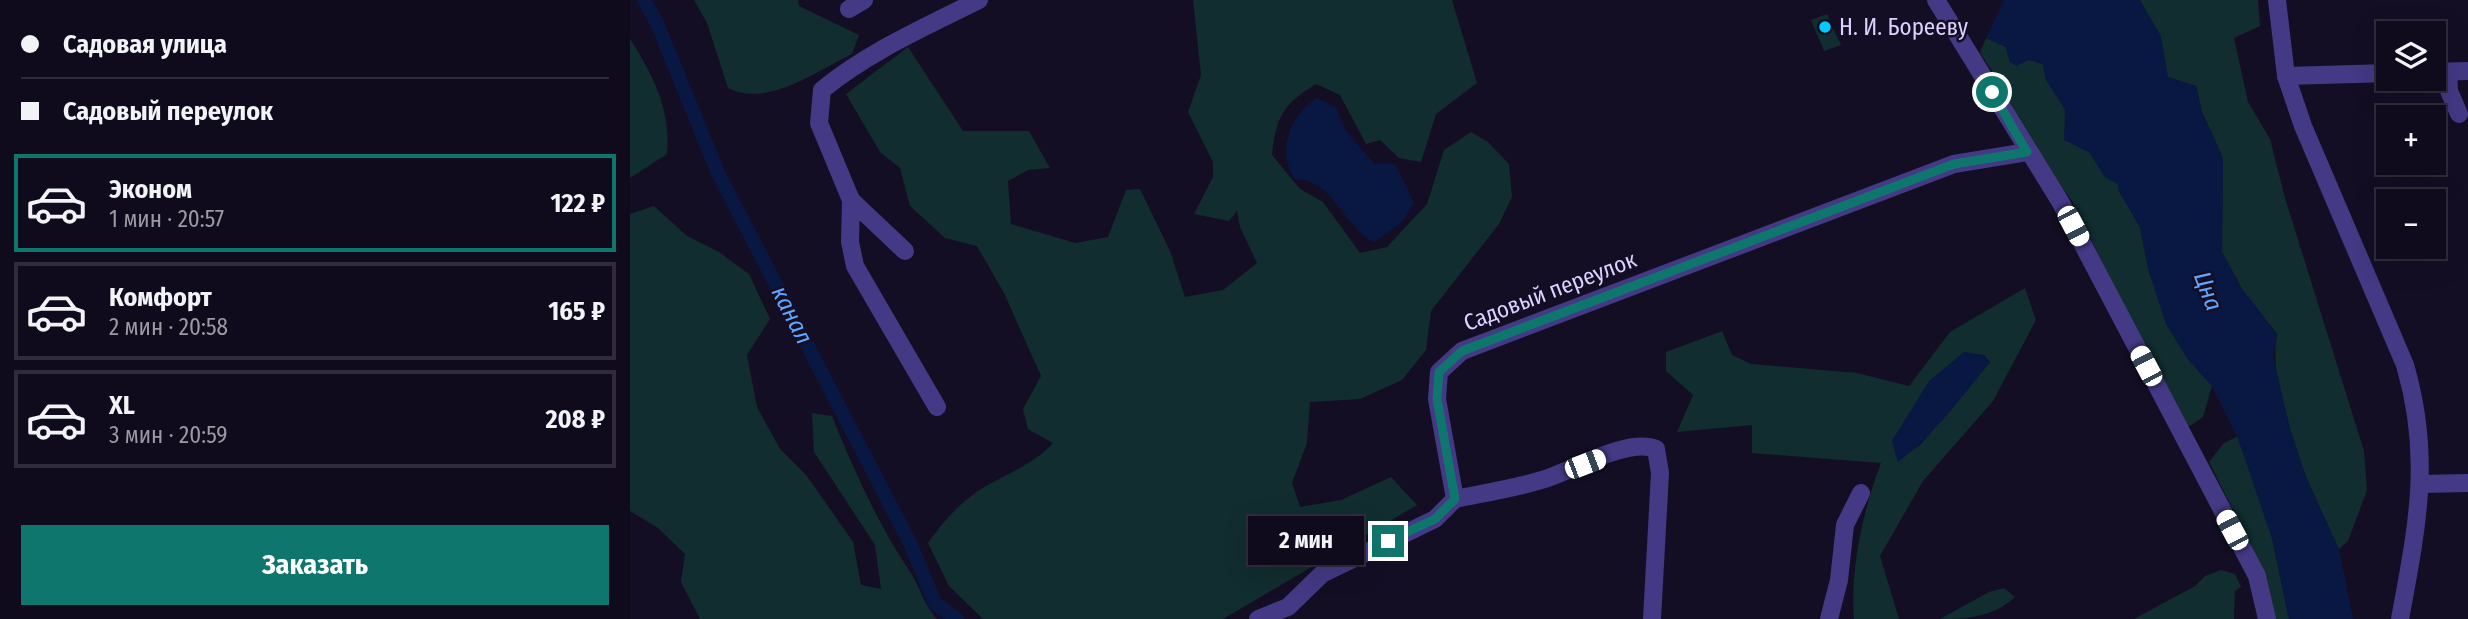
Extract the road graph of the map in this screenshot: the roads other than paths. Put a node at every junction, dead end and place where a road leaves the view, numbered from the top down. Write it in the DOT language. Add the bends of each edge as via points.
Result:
graph roads {
  1 [pos="979,0"];
  2 [pos="1936,0"];
  3 [pos="2277,0"];
  4 [pos="2468,71"];
  5 [pos="2446,72"];
  6 [pos="2376,74"];
  7 [pos="2286,76"];
  8 [pos="2446,84"];
  9 [pos="2459,114"];
  10 [pos="2027,152"];
  11 [pos="851,200"];
  12 [pos="905,251"];
  13 [pos="937,407"];
  14 [pos="2468,483"];
  15 [pos="2421,484"];
  16 [pos="1861,493"];
  17 [pos="1455,499"];
  18 [pos="1258,619"];
  19 [pos="1652,619"];
  20 [pos="1829,619"];
  21 [pos="2266,619"];
  22 [pos="2400,619"];
  1 -- 11 [label="street" via="906,36 822,90 819,122"];
  2 -- 10 [label="street"];
  3 -- 7 [label="street"];
  4 -- 5 [label="street"];
  6 -- 7 [label="street"];
  7 -- 15 [label="street" via="2406,365 2421,439"];
  8 -- 9 [label="street"];
  10 -- 17 [label="street, Садовый переулок" via="1954,164 1462,351 1439,372 1437,399"];
  10 -- 21 [label="street" via="2061,203 2257,576"];
  11 -- 12 [label="street"];
  11 -- 13 [label="street" via="849,242 855,266"];
  14 -- 15 [label="street"];
  15 -- 22 [label="street"];
  16 -- 20 [label="street" via="1845,525"];
  17 -- 18 [label="street" via="1435,519 1322,574 1288,607"];
  17 -- 19 [label="street" via="1544,480 1626,448 1648,445 1656,449 1660,473"];
}
